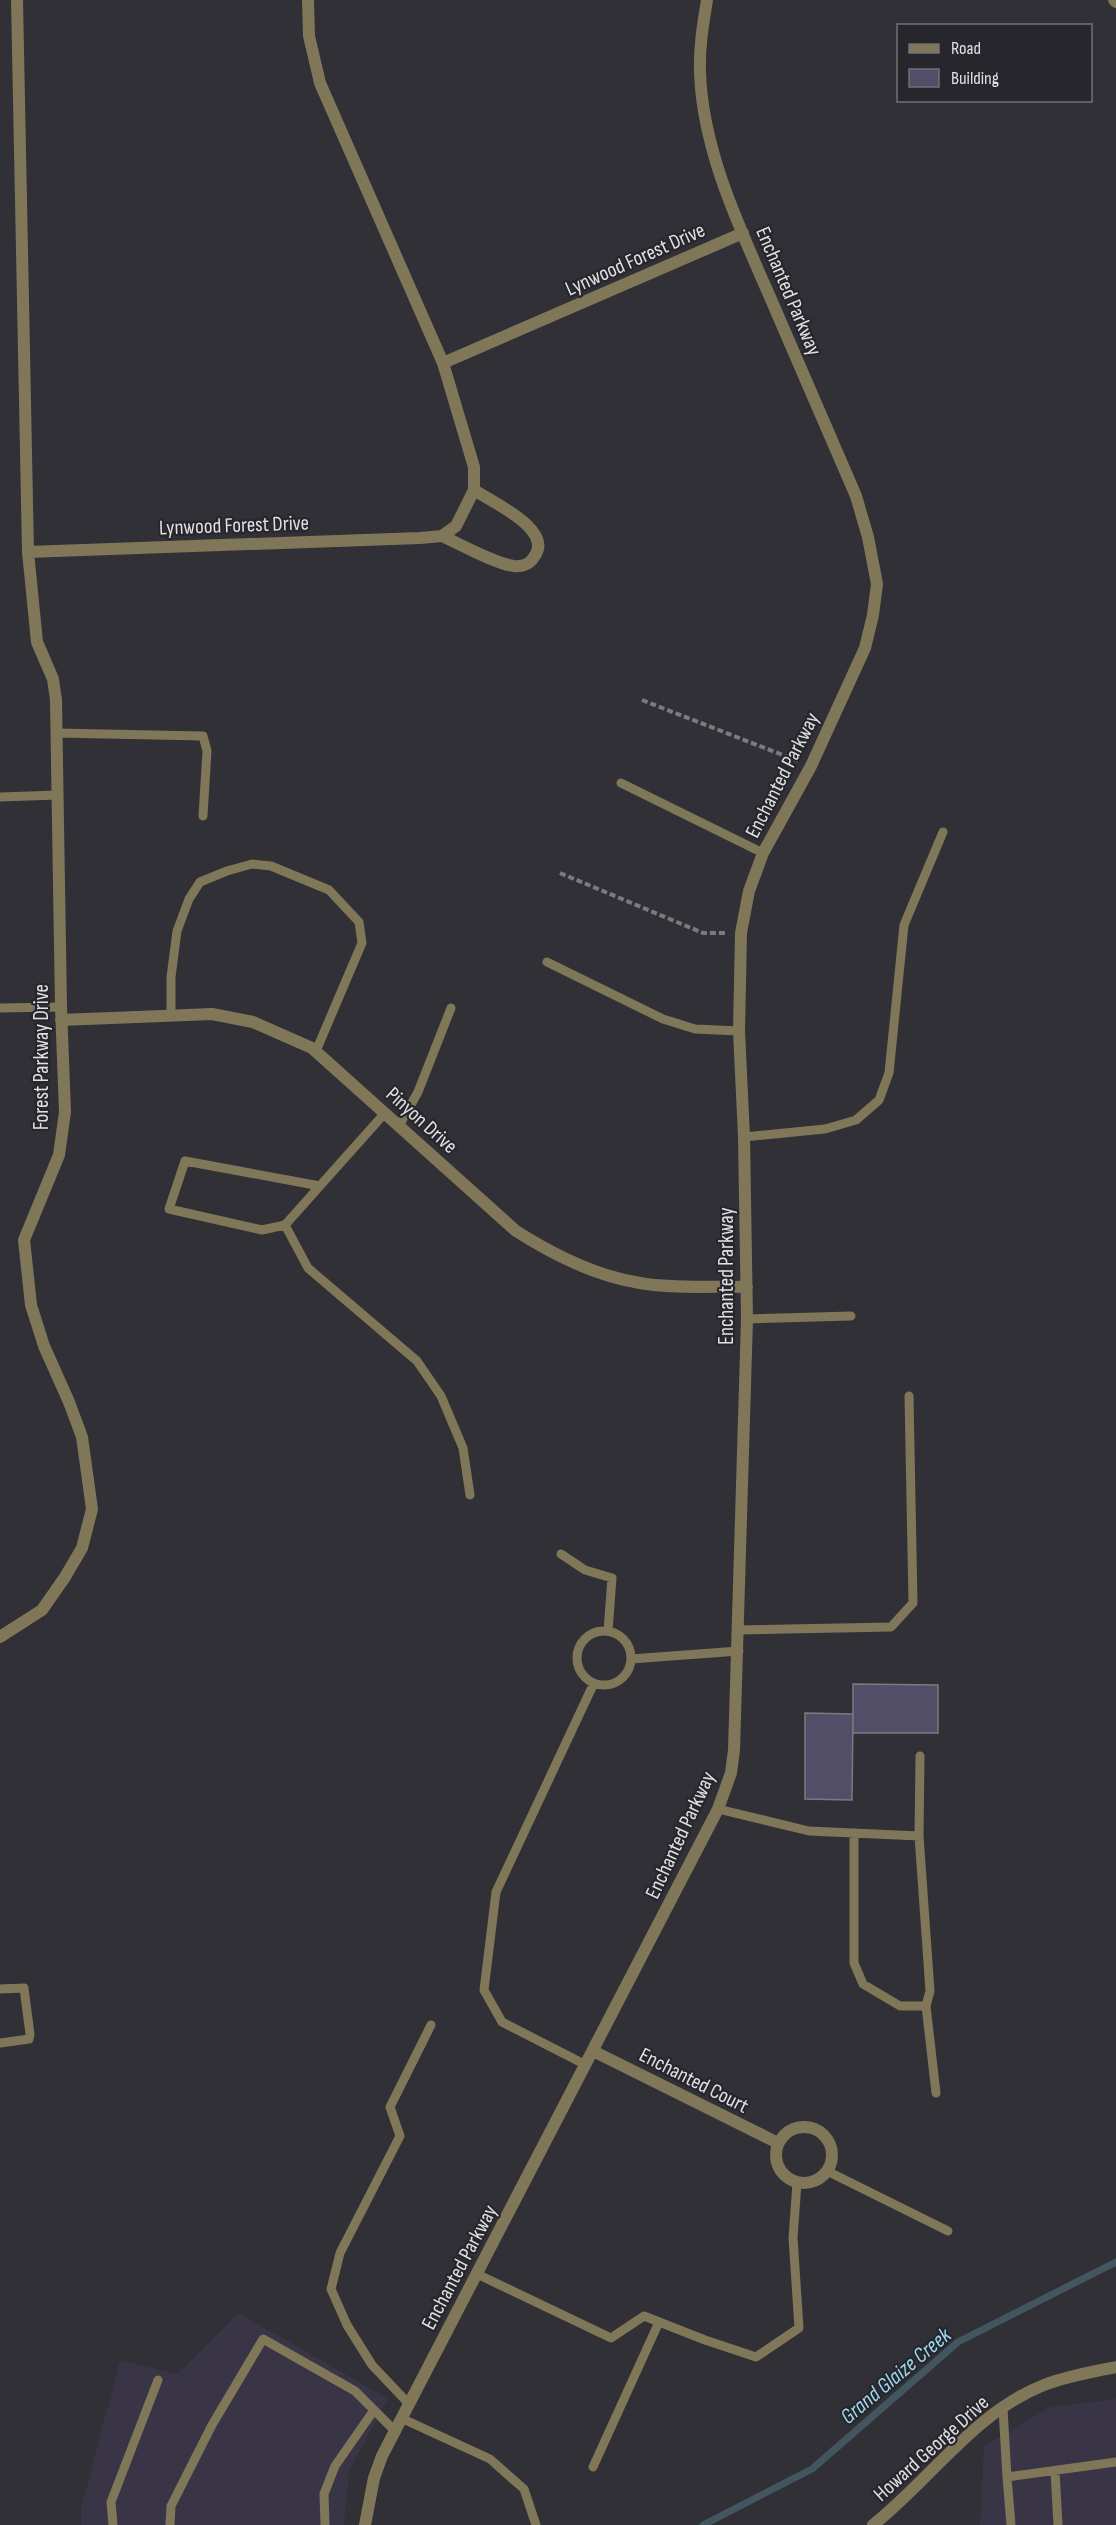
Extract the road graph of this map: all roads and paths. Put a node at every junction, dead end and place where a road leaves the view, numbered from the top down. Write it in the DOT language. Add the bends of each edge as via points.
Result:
graph roads {
  1 [pos="17,0"];
  2 [pos="308,0"];
  3 [pos="707,0"];
  4 [pos="743,233"];
  5 [pos="443,363"];
  6 [pos="474,490"];
  7 [pos="442,536"];
  8 [pos="28,552"];
  9 [pos="642,700"];
  10 [pos="57,733"];
  11 [pos="811,766"];
  12 [pos="621,783"];
  13 [pos="58,795"];
  14 [pos="0,797"];
  15 [pos="203,816"];
  16 [pos="943,832"];
  17 [pos="763,854"];
  18 [pos="560,873"];
  19 [pos="741,933"];
  20 [pos="547,962"];
  21 [pos="61,1007"];
  22 [pos="0,1008"];
  23 [pos="451,1008"];
  24 [pos="171,1014"];
  25 [pos="61,1020"];
  26 [pos="739,1031"];
  27 [pos="316,1051"];
  28 [pos="385,1113"];
  29 [pos="399,1126"];
  30 [pos="744,1137"];
  31 [pos="320,1186"];
  32 [pos="285,1225"];
  33 [pos="747,1287"];
  34 [pos="851,1316"];
  35 [pos="747,1318"];
  36 [pos="909,1396"];
  37 [pos="470,1495"];
  38 [pos="561,1554"];
  39 [pos="739,1630"];
  40 [pos="608,1631"];
  41 [pos="0,1637"];
  42 [pos="739,1651"];
  43 [pos="631,1659"];
  44 [pos="594,1683"];
  45 [pos="920,1756"];
  46 [pos="718,1809"];
  47 [pos="854,1833"];
  48 [pos="919,1836"];
  49 [pos="0,1989"];
  50 [pos="926,2006"];
  51 [pos="431,2025"];
  52 [pos="0,2043"];
  53 [pos="594,2051"];
  54 [pos="586,2065"];
  55 [pos="936,2093"];
  56 [pos="778,2143"];
  57 [pos="827,2171"];
  58 [pos="798,2183"];
  59 [pos="948,2232"];
  60 [pos="477,2274"];
  61 [pos="659,2322"];
  62 [pos="1116,2367"];
  63 [pos="158,2380"];
  64 [pos="409,2404"];
  65 [pos="1003,2409"];
  66 [pos="374,2410"];
  67 [pos="401,2418"];
  68 [pos="395,2431"];
  69 [pos="1116,2462"];
  70 [pos="593,2467"];
  71 [pos="1055,2471"];
  72 [pos="1008,2477"];
  73 [pos="113,2525"];
  74 [pos="170,2525"];
  75 [pos="325,2525"];
  76 [pos="364,2525"];
  77 [pos="536,2525"];
  78 [pos="873,2525"];
  79 [pos="1011,2525"];
  80 [pos="1058,2525"];
  1 -- 8 [label="street"];
  2 -- 5 [label="street" via="309,36 320,83"];
  3 -- 4 [label="street, Enchanted Parkway" via="700,73 705,115 715,159"];
  4 -- 5 [label="street, Lynwood Forest Drive"];
  4 -- 11 [label="street, Enchanted Parkway" via="856,496 877,584 865,648"];
  5 -- 6 [label="street" via="474,467"];
  6 -- 7 [label="street" via="456,525"];
  6 -- 7 [label="street, Lynwood Forest Drive" via="534,531 539,545 534,558 528,564 513,566"];
  7 -- 8 [label="street, Lynwood Forest Drive"];
  8 -- 10 [label="street, Forest Parkway Drive" via="37,642 53,679"];
  9 -- 11 [label="path"];
  10 -- 13 [label="street, Forest Parkway Drive"];
  10 -- 15 [label="lane" via="203,736 207,751"];
  11 -- 17 [label="street, Enchanted Parkway"];
  12 -- 17 [label="lane"];
  13 -- 14 [label="lane"];
  13 -- 21 [label="street, Forest Parkway Drive"];
  16 -- 30 [label="lane" via="904,925 889,1073 879,1100 856,1120 825,1129"];
  17 -- 19 [label="street, Enchanted Parkway" via="749,891"];
  18 -- 19 [label="path" via="703,933"];
  19 -- 26 [label="street, Enchanted Parkway"];
  20 -- 26 [label="lane" via="663,1019 695,1029"];
  21 -- 22 [label="lane"];
  21 -- 25 [label="street, Forest Parkway Drive"];
  23 -- 29 [label="lane" via="418,1092"];
  24 -- 25 [label="street, Pinyon Drive"];
  24 -- 27 [label="street, Pinyon Drive" via="212,1014 253,1022"];
  24 -- 27 [label="lane" via="177,931 200,882 252,864 271,866 329,890 359,922 362,943"];
  25 -- 41 [label="street, Forest Parkway Drive" via="65,1112 59,1155 24,1240 31,1305 82,1437 92,1509 82,1548 42,1610"];
  26 -- 30 [label="street, Enchanted Parkway"];
  27 -- 28 [label="street, Pinyon Drive"];
  28 -- 29 [label="street, Pinyon Drive"];
  28 -- 31 [label="lane"];
  29 -- 33 [label="street, Pinyon Drive" via="516,1231 545,1250 602,1274 641,1284"];
  30 -- 33 [label="street, Enchanted Parkway"];
  31 -- 32 [label="lane"];
  31 -- 32 [label="lane" via="185,1161 169,1209 262,1230"];
  32 -- 37 [label="lane" via="308,1268 417,1361 441,1396 463,1448"];
  33 -- 35 [label="street, Enchanted Parkway"];
  34 -- 35 [label="lane"];
  35 -- 39 [label="street, Enchanted Parkway"];
  36 -- 39 [label="lane" via="913,1603 891,1627"];
  38 -- 40 [label="lane" via="585,1570 612,1578"];
  39 -- 42 [label="street, Enchanted Parkway"];
  40 -- 43 [label="lane" via="623,1638"];
  40 -- 44 [label="lane" via="591,1634 579,1645 579,1670"];
  42 -- 43 [label="lane"];
  42 -- 46 [label="street, Enchanted Parkway" via="731,1773"];
  43 -- 44 [label="lane" via="628,1671 616,1683"];
  44 -- 54 [label="lane" via="496,1892 484,1990 502,2022"];
  45 -- 48 [label="lane"];
  46 -- 47 [label="lane" via="809,1831"];
  46 -- 53 [label="street, Enchanted Parkway"];
  47 -- 48 [label="lane"];
  47 -- 50 [label="lane" via="854,1963 863,1984 900,2006"];
  48 -- 50 [label="lane" via="930,1990"];
  49 -- 52 [label="lane" via="24,1988 30,2034 29,2039"];
  50 -- 55 [label="lane"];
  51 -- 64 [label="lane" via="390,2107 400,2136 340,2253 331,2289 347,2325 372,2365"];
  53 -- 54 [label="street, Enchanted Parkway"];
  53 -- 56 [label="street, Enchanted Court"];
  54 -- 60 [label="street, Enchanted Parkway"];
  56 -- 57 [label="street" via="791,2129 811,2128 820,2132 830,2144 832,2154"];
  56 -- 58 [label="street" via="776,2163 780,2172"];
  57 -- 58 [label="street" via="817,2181"];
  57 -- 59 [label="lane"];
  58 -- 61 [label="lane" via="793,2238 799,2328 756,2357"];
  60 -- 61 [label="lane" via="611,2338 644,2316"];
  60 -- 64 [label="street, Enchanted Parkway"];
  61 -- 70 [label="lane"];
  62 -- 65 [label="street, Howard George Drive" via="1043,2385"];
  63 -- 73 [label="lane" via="111,2502"];
  64 -- 67 [label="street, Enchanted Parkway"];
  65 -- 72 [label="lane"];
  65 -- 78 [label="street, Howard George Drive" via="972,2431"];
  66 -- 68 [label="lane"];
  66 -- 74 [label="lane" via="355,2391 263,2339 171,2506"];
  66 -- 75 [label="lane" via="335,2466 324,2494"];
  67 -- 68 [label="street, Enchanted Parkway"];
  67 -- 77 [label="lane" via="490,2459 524,2489"];
  68 -- 76 [label="street, Enchanted Parkway" via="374,2478"];
  69 -- 71 [label="lane"];
  71 -- 72 [label="lane"];
  71 -- 80 [label="lane"];
  72 -- 79 [label="lane"];
}
